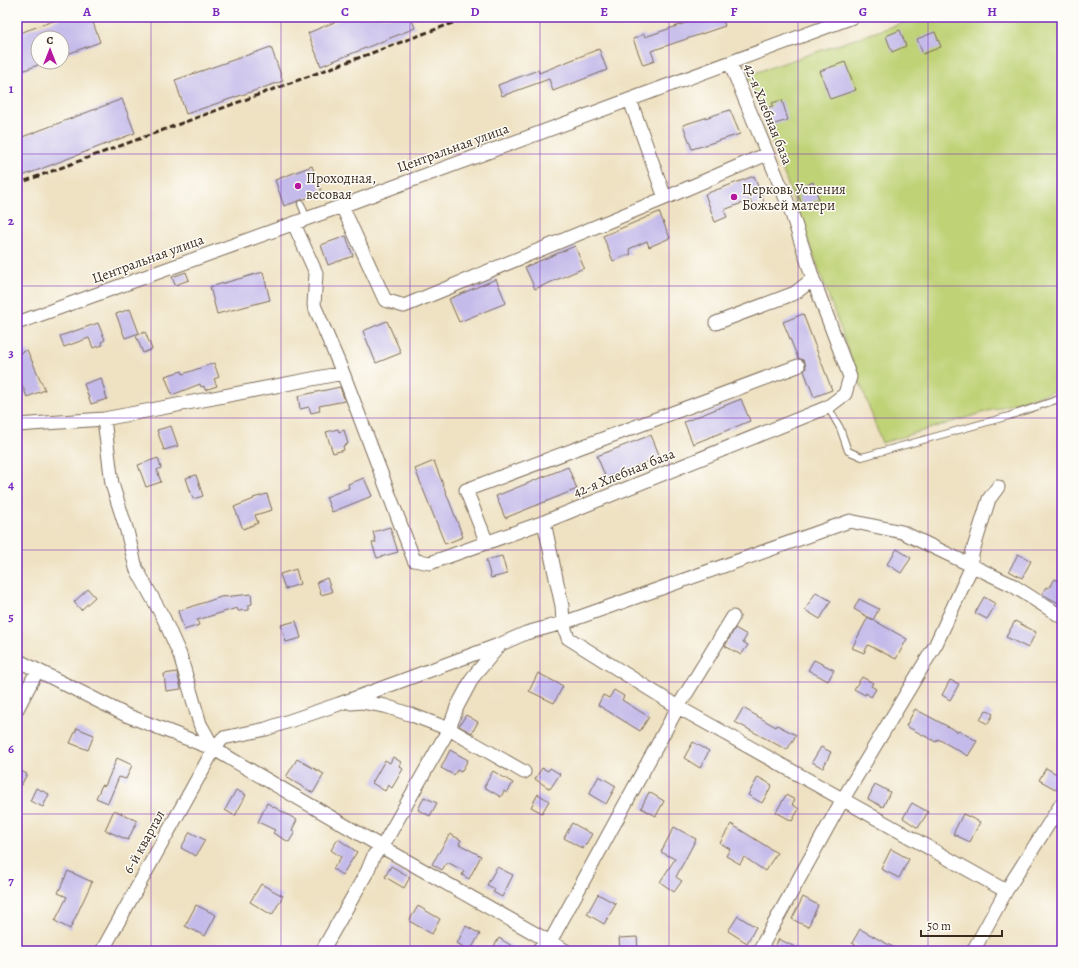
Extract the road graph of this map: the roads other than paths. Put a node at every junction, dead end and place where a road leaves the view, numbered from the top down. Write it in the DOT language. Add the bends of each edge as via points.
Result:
graph roads {
  1 [pos="853,17"];
  2 [pos="730,63"];
  3 [pos="630,100"];
  4 [pos="767,154"];
  5 [pos="665,198"];
  6 [pos="301,204"];
  7 [pos="342,206"];
  8 [pos="300,221"];
  9 [pos="813,279"];
  10 [pos="17,323"];
  11 [pos="716,323"];
  12 [pos="798,366"];
  13 [pos="343,372"];
  14 [pos="1062,398"];
  15 [pos="828,407"];
  16 [pos="104,419"];
  17 [pos="17,425"];
  18 [pos="998,487"];
  19 [pos="544,522"];
  20 [pos="487,543"];
  21 [pos="972,566"];
  22 [pos="733,617"];
  23 [pos="1062,617"];
  24 [pos="563,623"];
  25 [pos="500,644"];
  26 [pos="17,660"];
  27 [pos="37,671"];
  28 [pos="339,704"];
  29 [pos="678,707"];
  30 [pos="17,709"];
  31 [pos="449,729"];
  32 [pos="214,749"];
  33 [pos="524,772"];
  34 [pos="842,799"];
  35 [pos="1062,803"];
  36 [pos="382,847"];
  37 [pos="1006,891"];
  38 [pos="550,942"];
  39 [pos="102,951"];
  40 [pos="322,951"];
  41 [pos="538,951"];
  42 [pos="566,951"];
  43 [pos="759,951"];
  44 [pos="973,951"];
  1 -- 2 [label="street, Центральная улица"];
  2 -- 3 [label="street, Центральная улица"];
  2 -- 4 [label="street, 42-я Хлебная база"];
  3 -- 5 [label="street"];
  3 -- 7 [label="street, Центральная улица"];
  4 -- 5 [label="street"];
  4 -- 9 [label="street, 42-я Хлебная база" via="791,211"];
  5 -- 7 [label="street" via="404,306 385,300"];
  6 -- 8 [label="lane"];
  7 -- 8 [label="street, Центральная улица"];
  8 -- 10 [label="street, Центральная улица"];
  8 -- 13 [label="street, 42-я Хлебная база" via="316,273 314,305"];
  9 -- 11 [label="street" via="795,293"];
  9 -- 15 [label="street, 42-я Хлебная база" via="850,377 845,394"];
  12 -- 20 [label="street" via="466,490"];
  13 -- 16 [label="street"];
  13 -- 20 [label="street, 42-я Хлебная база" via="414,560 430,563"];
  14 -- 15 [label="lane" via="1009,416 862,457 848,451 840,428"];
  15 -- 19 [label="street, 42-я Хлебная база"];
  16 -- 17 [label="street"];
  16 -- 32 [label="street" via="112,484 136,568 180,655 200,724"];
  18 -- 21 [label="street" via="989,499 972,554"];
  19 -- 20 [label="street, 42-я Хлебная база"];
  19 -- 24 [label="street" via="562,606"];
  21 -- 23 [label="street" via="1012,586"];
  21 -- 24 [label="street" via="902,532 850,521"];
  21 -- 34 [label="street" via="936,644"];
  22 -- 29 [label="street"];
  24 -- 25 [label="street" via="526,633"];
  24 -- 29 [label="street" via="568,638"];
  25 -- 28 [label="street"];
  25 -- 31 [label="street" via="474,677 457,707"];
  26 -- 27 [label="street"];
  27 -- 30 [label="street"];
  27 -- 32 [label="street" via="126,715"];
  28 -- 31 [label="street" via="362,702 385,706"];
  28 -- 32 [label="street" via="266,729 223,738"];
  29 -- 34 [label="street"];
  29 -- 38 [label="street"];
  31 -- 33 [label="street"];
  31 -- 36 [label="street"];
  32 -- 36 [label="street"];
  32 -- 39 [label="street, 6-й квартал"];
  34 -- 37 [label="street"];
  34 -- 43 [label="street"];
  35 -- 37 [label="street"];
  36 -- 38 [label="street"];
  36 -- 40 [label="street" via="374,855"];
  37 -- 44 [label="street"];
  38 -- 41 [label="street"];
  38 -- 42 [label="street"];
}
